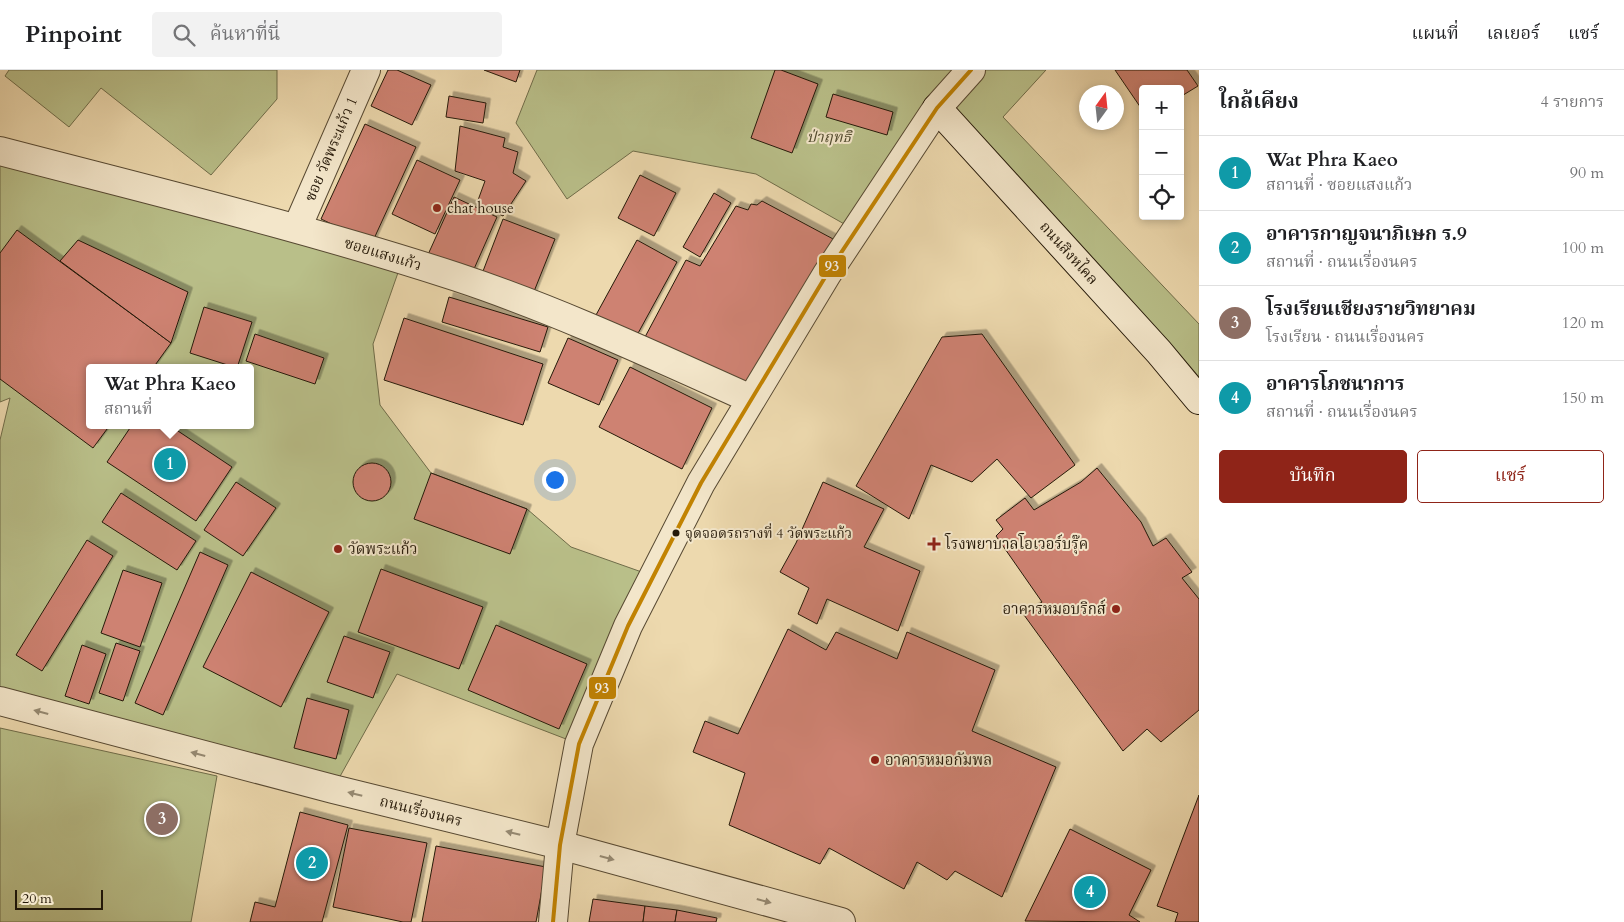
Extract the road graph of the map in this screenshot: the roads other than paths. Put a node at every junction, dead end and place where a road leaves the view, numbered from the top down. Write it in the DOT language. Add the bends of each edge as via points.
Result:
graph roads {
  1 [pos="971,70"];
  2 [pos="360,72"];
  3 [pos="937,108"];
  4 [pos="0,151"];
  5 [pos="297,228"];
  6 [pos="751,399"];
  7 [pos="1199,400"];
  8 [pos="0,702"];
  9 [pos="560,845"];
  10 [pos="553,922"];
  11 [pos="841,922"];
  1 -- 3 [label="street"];
  2 -- 5 [label="street, ซอย วัดพระแก้ว 1"];
  3 -- 6 [label="street" via="827,274"];
  3 -- 7 [label="street, ถนนสิงหไคล"];
  4 -- 5 [label="street, ซอยแสงแก้ว"];
  5 -- 6 [label="street, ซอยแสงแก้ว" via="458,278 586,326"];
  6 -- 9 [label="street" via="701,483 628,626 579,744"];
  9 -- 8 [label="street, ถนนเรื่องนคร, one-way"];
  9 -- 10 [label="street"];
  9 -- 11 [label="street, ถนนเรื่องนคร, one-way"];
}
